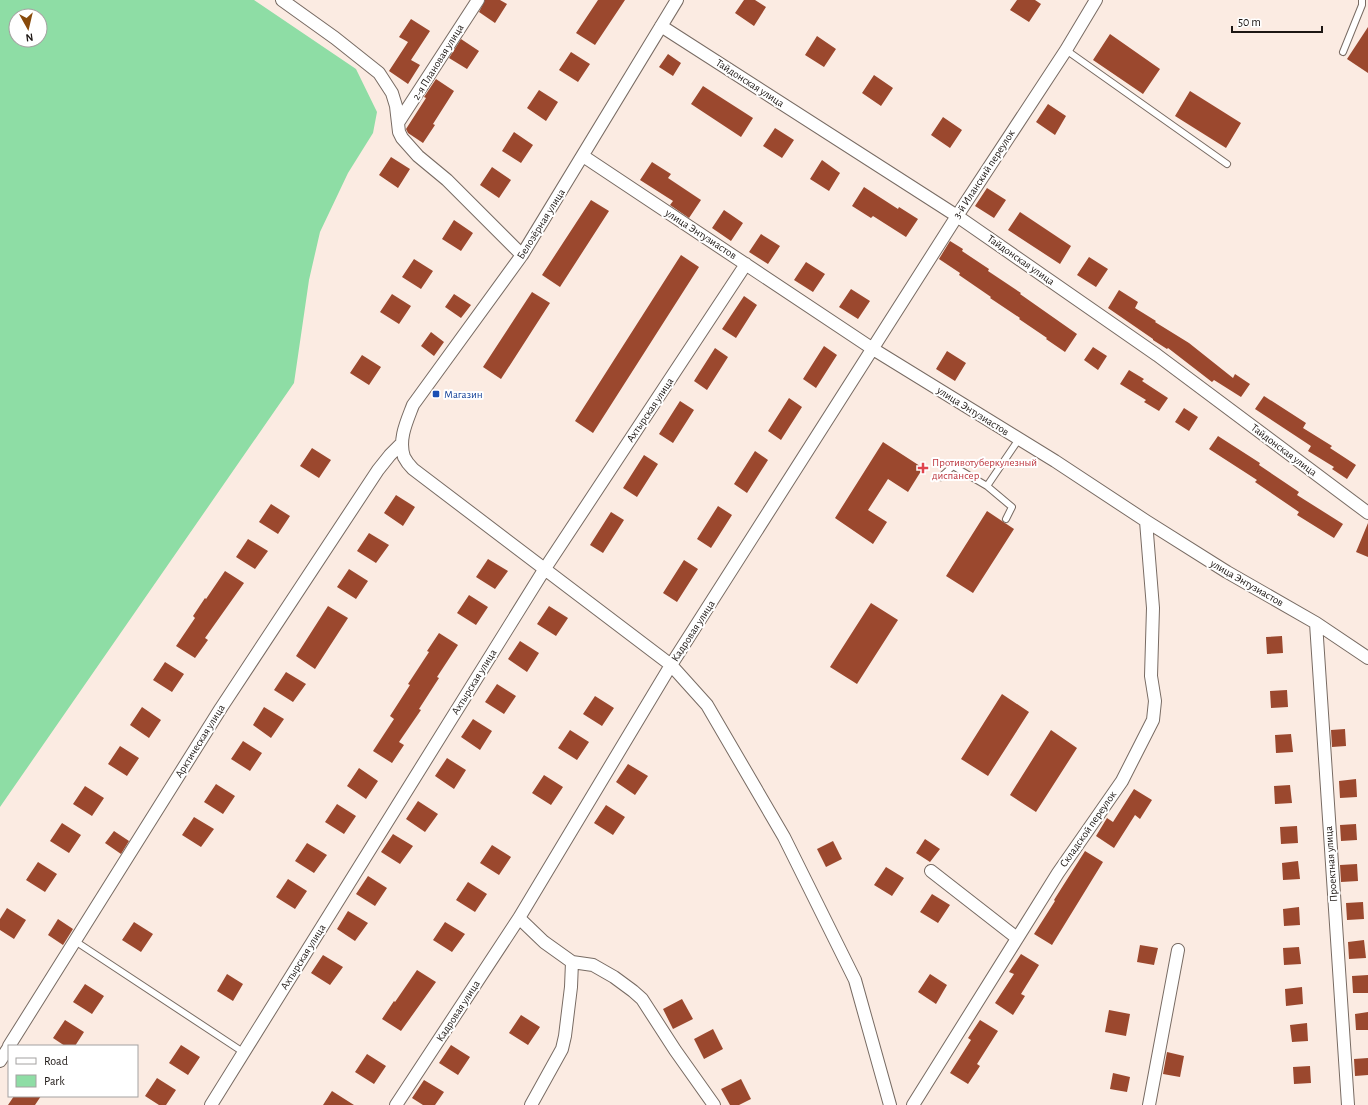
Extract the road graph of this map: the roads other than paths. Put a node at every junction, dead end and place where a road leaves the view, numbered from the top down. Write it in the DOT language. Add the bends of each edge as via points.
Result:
graph roads {
  1 [pos="478,0"];
  2 [pos="677,0"];
  3 [pos="1096,0"];
  4 [pos="1362,0"];
  5 [pos="285,1"];
  6 [pos="661,26"];
  7 [pos="1066,50"];
  8 [pos="1343,52"];
  9 [pos="398,123"];
  10 [pos="583,156"];
  11 [pos="1227,164"];
  12 [pos="957,216"];
  13 [pos="522,255"];
  14 [pos="746,264"];
  15 [pos="873,349"];
  16 [pos="1019,439"];
  17 [pos="402,443"];
  18 [pos="941,477"];
  19 [pos="987,486"];
  20 [pos="1368,513"];
  21 [pos="1006,519"];
  22 [pos="1146,521"];
  23 [pos="544,570"];
  24 [pos="1316,623"];
  25 [pos="1368,658"];
  26 [pos="671,665"];
  27 [pos="931,871"];
  28 [pos="519,918"];
  29 [pos="1017,938"];
  30 [pos="75,941"];
  31 [pos="1178,950"];
  32 [pos="572,962"];
  33 [pos="10,1045"];
  34 [pos="8,1048"];
  35 [pos="243,1052"];
  36 [pos="0,1061"];
  37 [pos="210,1105"];
  38 [pos="396,1105"];
  39 [pos="531,1105"];
  40 [pos="714,1105"];
  41 [pos="890,1105"];
  42 [pos="913,1105"];
  43 [pos="1149,1105"];
  44 [pos="1348,1105"];
  1 -- 9 [label="street, 2-я Плановая улица"];
  2 -- 6 [label="street, Белозёрная улица"];
  3 -- 7 [label="street, 3-й Иланский переулок"];
  4 -- 8 [label="lane"];
  5 -- 9 [label="street" via="379,74 392,93"];
  6 -- 10 [label="street, Белозёрная улица"];
  6 -- 12 [label="street, Тайдонская улица"];
  7 -- 11 [label="lane"];
  7 -- 12 [label="street, 3-й Иланский переулок"];
  9 -- 13 [label="street" via="399,132 418,156 447,180"];
  10 -- 13 [label="street, Белозёрная улица"];
  10 -- 14 [label="street, улица Энтузиастов"];
  12 -- 15 [label="street, 3-й Иланский переулок"];
  12 -- 20 [label="street, Тайдонская улица" via="1157,356"];
  13 -- 17 [label="street, Белозёрная улица" via="413,405"];
  14 -- 15 [label="street, улица Энтузиастов"];
  14 -- 23 [label="street, Ахтырская улица"];
  15 -- 16 [label="street, улица Энтузиастов"];
  15 -- 26 [label="street, Кадровая улица"];
  16 -- 19 [label="lane"];
  16 -- 22 [label="street, улица Энтузиастов"];
  17 -- 23 [label="street" via="404,458 413,470"];
  17 -- 30 [label="street, Арктическая улица" via="378,470 221,708"];
  18 -- 19 [label="lane" via="953,466"];
  19 -- 21 [label="lane" via="1012,507"];
  22 -- 24 [label="street, улица Энтузиастов" via="1227,572"];
  22 -- 29 [label="street, Складской переулок" via="1154,608 1151,676 1155,701 1154,720 1122,781 1058,873"];
  23 -- 26 [label="street"];
  23 -- 35 [label="street, Ахтырская улица"];
  24 -- 25 [label="street, улица Энтузиастов"];
  24 -- 44 [label="street, Проектная улица"];
  26 -- 28 [label="street, Кадровая улица"];
  26 -- 41 [label="street" via="707,705 788,844 855,980"];
  27 -- 29 [label="street"];
  28 -- 32 [label="street" via="544,942"];
  28 -- 38 [label="street, Кадровая улица"];
  29 -- 42 [label="street, Складской переулок"];
  30 -- 33 [label="street, Арктическая улица"];
  30 -- 35 [label="lane"];
  31 -- 43 [label="street"];
  32 -- 39 [label="street" via="562,1049"];
  32 -- 40 [label="street" via="593,965 614,977 642,999"];
  34 -- 36 [label="street, Арктическая улица"];
  35 -- 37 [label="street, Ахтырская улица"];
}
